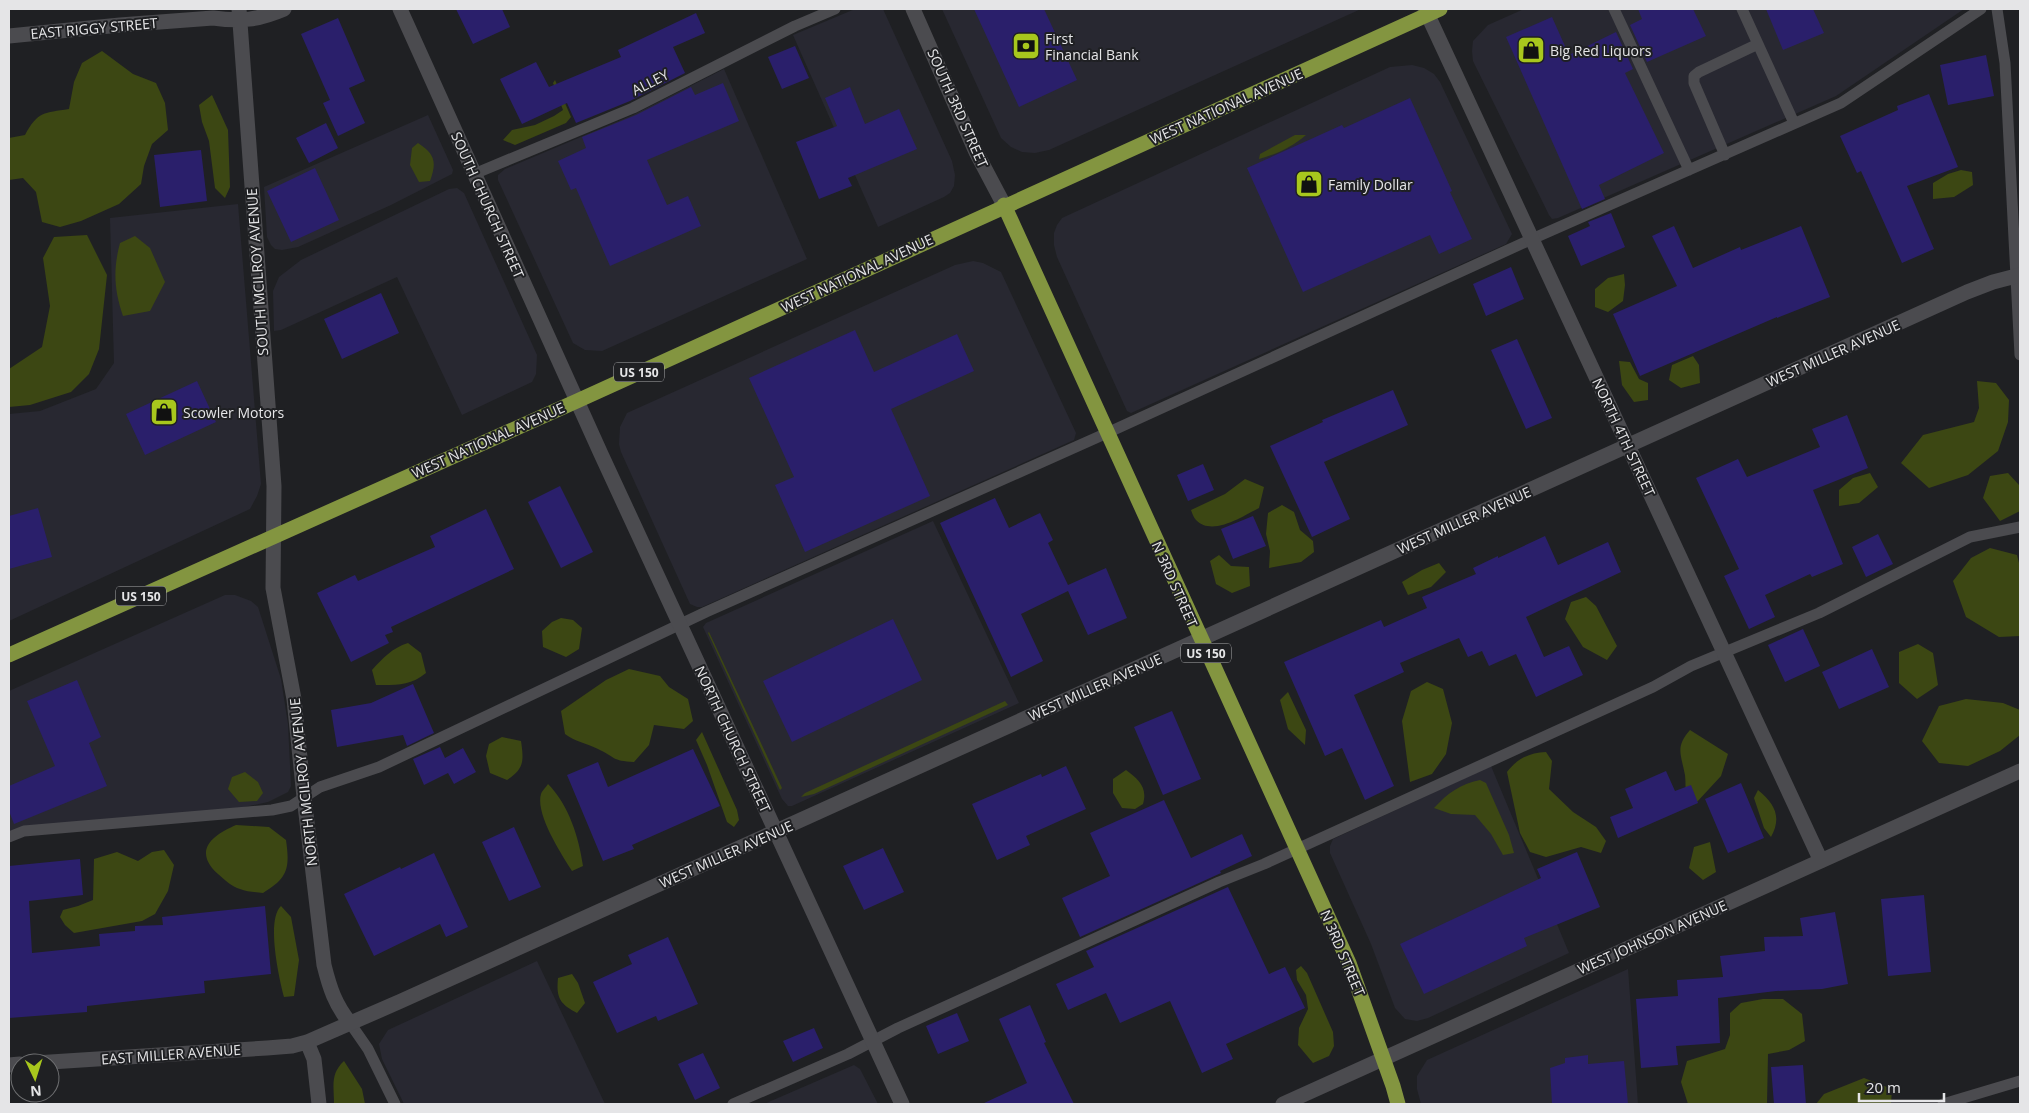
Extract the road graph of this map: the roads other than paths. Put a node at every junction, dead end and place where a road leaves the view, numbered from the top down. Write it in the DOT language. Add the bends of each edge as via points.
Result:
graph roads {
  1 [pos="284,9"];
  2 [pos="400,9"];
  3 [pos="835,9"];
  4 [pos="913,9"];
  5 [pos="1614,9"];
  6 [pos="1742,9"];
  7 [pos="1981,9"];
  8 [pos="1997,9"];
  9 [pos="1431,11"];
  10 [pos="239,15"];
  11 [pos="9,36"];
  12 [pos="1758,44"];
  13 [pos="1794,124"];
  14 [pos="1725,154"];
  15 [pos="1689,170"];
  16 [pos="474,174"];
  17 [pos="1004,205"];
  18 [pos="1532,240"];
  19 [pos="2018,275"];
  20 [pos="2020,355"];
  21 [pos="577,401"];
  22 [pos="1107,433"];
  23 [pos="1628,446"];
  24 [pos="2020,527"];
  25 [pos="274,536"];
  26 [pos="679,624"];
  27 [pos="1200,640"];
  28 [pos="1724,653"];
  29 [pos="9,655"];
  30 [pos="2020,771"];
  31 [pos="304,798"];
  32 [pos="776,832"];
  33 [pos="9,837"];
  34 [pos="1297,849"];
  35 [pos="1820,860"];
  36 [pos="350,1023"];
  37 [pos="873,1041"];
  38 [pos="307,1042"];
  39 [pos="1384,1059"];
  40 [pos="60,1061"];
  41 [pos="2020,1081"];
  42 [pos="319,1104"];
  43 [pos="395,1104"];
  44 [pos="733,1104"];
  45 [pos="902,1104"];
  46 [pos="1283,1104"];
  47 [pos="1398,1104"];
  48 [pos="1943,1104"];
  1 -- 10 [label="street, EAST RIGGY STREET" via="252,20"];
  2 -- 16 [label="street, SOUTH CHURCH STREET"];
  3 -- 16 [label="lane, ALLEY" via="633,108"];
  4 -- 17 [label="street, SOUTH 3RD STREET" via="976,152"];
  5 -- 15 [label="lane"];
  6 -- 12 [label="lane"];
  7 -- 13 [label="lane" via="1841,103"];
  8 -- 19 [label="lane" via="2006,63"];
  9 -- 17 [label="main road, WEST NATIONAL AVENUE"];
  9 -- 18 [label="street, NORTH 4TH STREET"];
  10 -- 11 [label="street, EAST RIGGY STREET"];
  10 -- 25 [label="street, SOUTH MCILROY AVENUE" via="274,486"];
  12 -- 13 [label="lane"];
  12 -- 14 [label="lane" via="1694,76 1694,83"];
  13 -- 14 [label="lane"];
  14 -- 15 [label="lane"];
  15 -- 18 [label="lane"];
  16 -- 21 [label="street, SOUTH CHURCH STREET"];
  17 -- 21 [label="main road, WEST NATIONAL AVENUE / US 150"];
  17 -- 22 [label="main road, N 3RD STREET / US 150"];
  18 -- 22 [label="lane"];
  18 -- 23 [label="street, NORTH 4TH STREET"];
  19 -- 20 [label="lane"];
  19 -- 23 [label="street, WEST MILLER AVENUE" via="1967,292"];
  21 -- 25 [label="main road, WEST NATIONAL AVENUE / US 150"];
  21 -- 26 [label="street, NORTH CHURCH STREET"];
  22 -- 26 [label="lane"];
  22 -- 27 [label="main road, N 3RD STREET / US 150"];
  23 -- 27 [label="street, WEST MILLER AVENUE"];
  23 -- 28 [label="street, NORTH 4TH STREET"];
  24 -- 28 [label="lane" via="1970,537 1819,613"];
  25 -- 29 [label="main road, US 150"];
  25 -- 31 [label="street, NORTH MCILROY AVENUE" via="273,588 294,699"];
  26 -- 31 [label="lane" via="379,767 320,787"];
  26 -- 32 [label="street, NORTH CHURCH STREET"];
  27 -- 32 [label="street, WEST MILLER AVENUE"];
  27 -- 34 [label="main road, N 3RD STREET / US 150"];
  28 -- 34 [label="lane"];
  28 -- 35 [label="street, NORTH 4TH STREET"];
  30 -- 35 [label="street, WEST JOHNSON AVENUE"];
  31 -- 33 [label="lane" via="291,806 272,810 24,831"];
  31 -- 36 [label="street, NORTH MCILROY AVENUE" via="324,965 338,1008"];
  32 -- 36 [label="street, WEST MILLER AVENUE"];
  32 -- 37 [label="street, NORTH CHURCH STREET"];
  34 -- 37 [label="lane"];
  34 -- 39 [label="main road, N 3RD STREET / US 150" via="1349,963"];
  35 -- 39 [label="street, WEST JOHNSON AVENUE"];
  36 -- 38 [label="street, WEST MILLER AVENUE"];
  36 -- 43 [label="lane" via="368,1049"];
  37 -- 44 [label="lane"];
  37 -- 45 [label="street, NORTH CHURCH STREET"];
  38 -- 40 [label="street, EAST MILLER AVENUE" via="267,1048"];
  38 -- 42 [label="street" via="314,1059"];
  39 -- 46 [label="street, WEST JOHNSON AVENUE"];
  39 -- 47 [label="main road, N 3RD STREET / US 150"];
  41 -- 48 [label="lane"];
}
